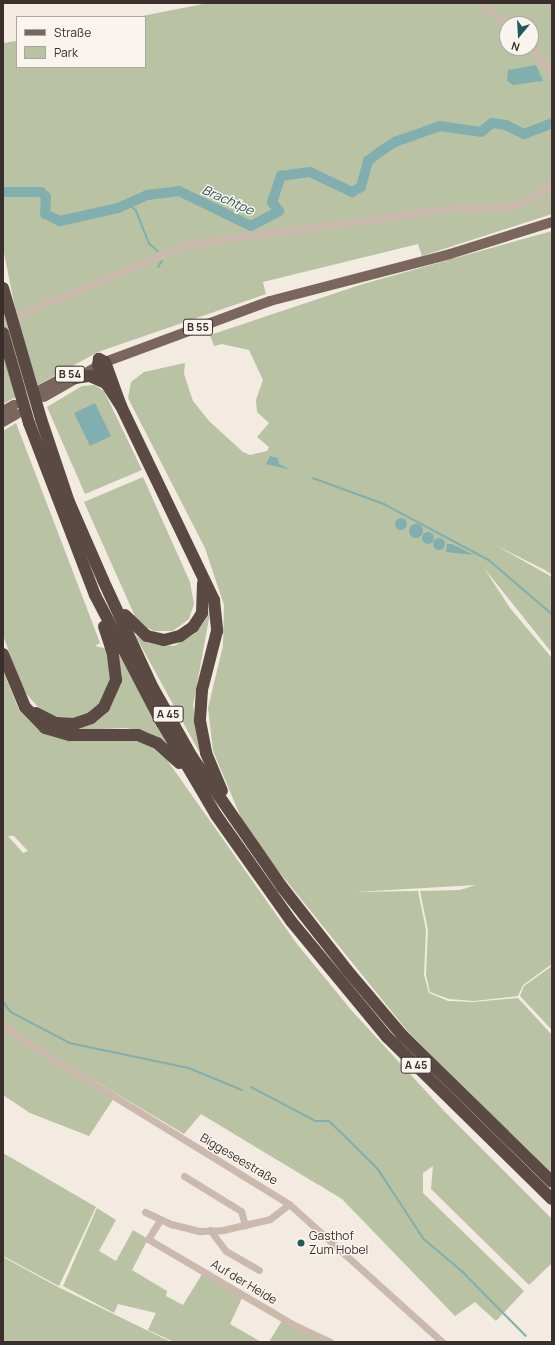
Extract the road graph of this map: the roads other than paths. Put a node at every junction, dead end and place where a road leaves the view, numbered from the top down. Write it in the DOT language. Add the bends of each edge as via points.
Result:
graph roads {
  1 [pos="482,3"];
  2 [pos="499,18"];
  3 [pos="537,56"];
  4 [pos="552,74"];
  5 [pos="552,184"];
  6 [pos="552,222"];
  7 [pos="3,288"];
  8 [pos="3,322"];
  9 [pos="3,333"];
  10 [pos="101,362"];
  11 [pos="75,378"];
  12 [pos="106,383"];
  13 [pos="121,406"];
  14 [pos="3,412"];
  15 [pos="35,421"];
  16 [pos="3,422"];
  17 [pos="201,572"];
  18 [pos="103,580"];
  19 [pos="95,595"];
  20 [pos="3,654"];
  21 [pos="17,691"];
  22 [pos="190,773"];
  23 [pos="247,840"];
  24 [pos="3,1024"];
  25 [pos="184,1176"];
  26 [pos="552,1182"];
  27 [pos="552,1199"];
  28 [pos="289,1204"];
  29 [pos="145,1212"];
  30 [pos="160,1220"];
  31 [pos="245,1225"];
  32 [pos="210,1230"];
  33 [pos="259,1270"];
  34 [pos="330,1342"];
  35 [pos="442,1342"];
  1 -- 2 [label="street"];
  3 -- 4 [label="street"];
  5 -- 8 [label="street" via="532,198 507,208 462,207 189,244"];
  6 -- 10 [label="main road, B 55" via="450,254 250,307 144,343"];
  7 -- 15 [label="highway, A 45, bridge"];
  9 -- 15 [label="highway, A 45, bridge"];
  10 -- 11 [label="main road, B 55"];
  10 -- 11 [label="main road, B 54" via="42,394"];
  10 -- 12 [label="highway"];
  10 -- 13 [label="highway"];
  11 -- 12 [label="highway" via="90,376"];
  12 -- 13 [label="highway"];
  13 -- 17 [label="highway"];
  14 -- 16 [label="main road" via="16,409"];
  15 -- 18 [label="highway, A 45"];
  15 -- 19 [label="highway, A 45"];
  17 -- 18 [label="highway" via="204,602 200,618 185,634 164,640 137,630"];
  17 -- 23 [label="highway" via="214,600 217,623 202,690 201,732 214,774"];
  18 -- 23 [label="highway, A 45" via="161,702 192,757"];
  19 -- 21 [label="highway" via="115,666 113,692 104,707 80,723 56,723 34,712"];
  19 -- 22 [label="highway, A 45"];
  20 -- 21 [label="highway"];
  21 -- 22 [label="highway" via="31,717 51,731 70,736 138,735 162,746"];
  22 -- 27 [label="highway, A 45" via="291,921 387,1037"];
  23 -- 26 [label="highway, A 45" via="402,1035"];
  24 -- 28 [label="street, Biggeseestraße" via="24,1041"];
  25 -- 31 [label="street" via="241,1212"];
  28 -- 31 [label="street" via="277,1216"];
  28 -- 35 [label="street, Biggeseestraße"];
  29 -- 30 [label="street"];
  30 -- 32 [label="street"];
  30 -- 34 [label="street, Auf der Heide" via="148,1239 294,1325"];
  31 -- 32 [label="street"];
  32 -- 33 [label="street" via="226,1251"];
}
